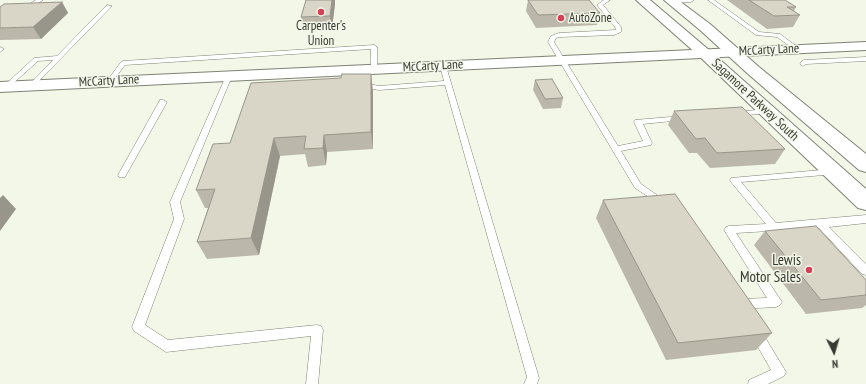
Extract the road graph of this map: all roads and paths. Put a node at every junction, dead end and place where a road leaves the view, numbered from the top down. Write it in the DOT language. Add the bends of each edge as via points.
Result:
graph roads {
  1 [pos="40,0"];
  2 [pos="607,0"];
  3 [pos="642,0"];
  4 [pos="670,0"];
  5 [pos="691,0"];
  6 [pos="712,0"];
  7 [pos="109,6"];
  8 [pos="20,10"];
  9 [pos="866,46"];
  10 [pos="804,49"];
  11 [pos="733,52"];
  12 [pos="704,53"];
  13 [pos="59,58"];
  14 [pos="866,59"];
  15 [pos="561,60"];
  16 [pos="829,61"];
  17 [pos="803,64"];
  18 [pos="443,66"];
  19 [pos="370,69"];
  20 [pos="229,76"];
  21 [pos="110,81"];
  22 [pos="448,83"];
  23 [pos="32,85"];
  24 [pos="4,86"];
  25 [pos="163,102"];
  26 [pos="767,111"];
  27 [pos="730,114"];
  28 [pos="692,117"];
  29 [pos="616,149"];
  30 [pos="866,165"];
  31 [pos="833,172"];
  32 [pos="122,175"];
  33 [pos="866,202"];
  34 [pos="667,207"];
  35 [pos="866,219"];
  36 [pos="821,224"];
  37 [pos="774,227"];
  38 [pos="866,271"];
  39 [pos="738,304"];
  40 [pos="751,325"];
  41 [pos="312,384"];
  42 [pos="530,384"];
  43 [pos="754,384"];
  1 -- 8 [label="lane"];
  2 -- 15 [label="lane" via="597,4 618,27 618,31 553,37 551,42"];
  3 -- 12 [label="main road, Sagamore Parkway South"];
  4 -- 5 [label="lane"];
  4 -- 11 [label="main road, Sagamore Parkway South"];
  6 -- 10 [label="lane" via="758,34 778,35"];
  7 -- 13 [label="lane"];
  9 -- 10 [label="main road, McCarty Lane"];
  10 -- 11 [label="main road, McCarty Lane"];
  10 -- 16 [label="lane"];
  11 -- 12 [label="main road, McCarty Lane"];
  11 -- 30 [label="main road, Sagamore Parkway South"];
  12 -- 15 [label="main road, McCarty Lane"];
  12 -- 26 [label="main road, Sagamore Parkway South"];
  13 -- 23 [label="lane"];
  13 -- 24 [label="lane" via="36,59"];
  14 -- 16 [label="lane"];
  15 -- 18 [label="main road, McCarty Lane"];
  15 -- 29 [label="lane"];
  16 -- 17 [label="lane"];
  18 -- 19 [label="main road, McCarty Lane"];
  18 -- 22 [label="lane"];
  19 -- 20 [label="main road, McCarty Lane"];
  19 -- 21 [label="lane" via="374,47 123,63"];
  19 -- 22 [label="lane" via="366,86 379,88"];
  20 -- 21 [label="main road, McCarty Lane"];
  20 -- 41 [label="lane" via="174,202 179,219 138,327 166,346 316,330"];
  21 -- 23 [label="main road, McCarty Lane"];
  22 -- 42 [label="lane" via="533,378"];
  23 -- 24 [label="main road, McCarty Lane"];
  25 -- 32 [label="lane"];
  26 -- 27 [label="lane"];
  26 -- 31 [label="main road, Sagamore Parkway South"];
  28 -- 29 [label="lane" via="638,122 648,143"];
  29 -- 34 [label="lane" via="638,186"];
  31 -- 33 [label="main road, Sagamore Parkway South"];
  31 -- 37 [label="lane" via="734,180"];
  35 -- 36 [label="lane"];
  36 -- 37 [label="lane"];
  36 -- 38 [label="lane"];
  37 -- 39 [label="lane" via="729,230 776,302"];
  40 -- 43 [label="lane" via="780,372"];
}
